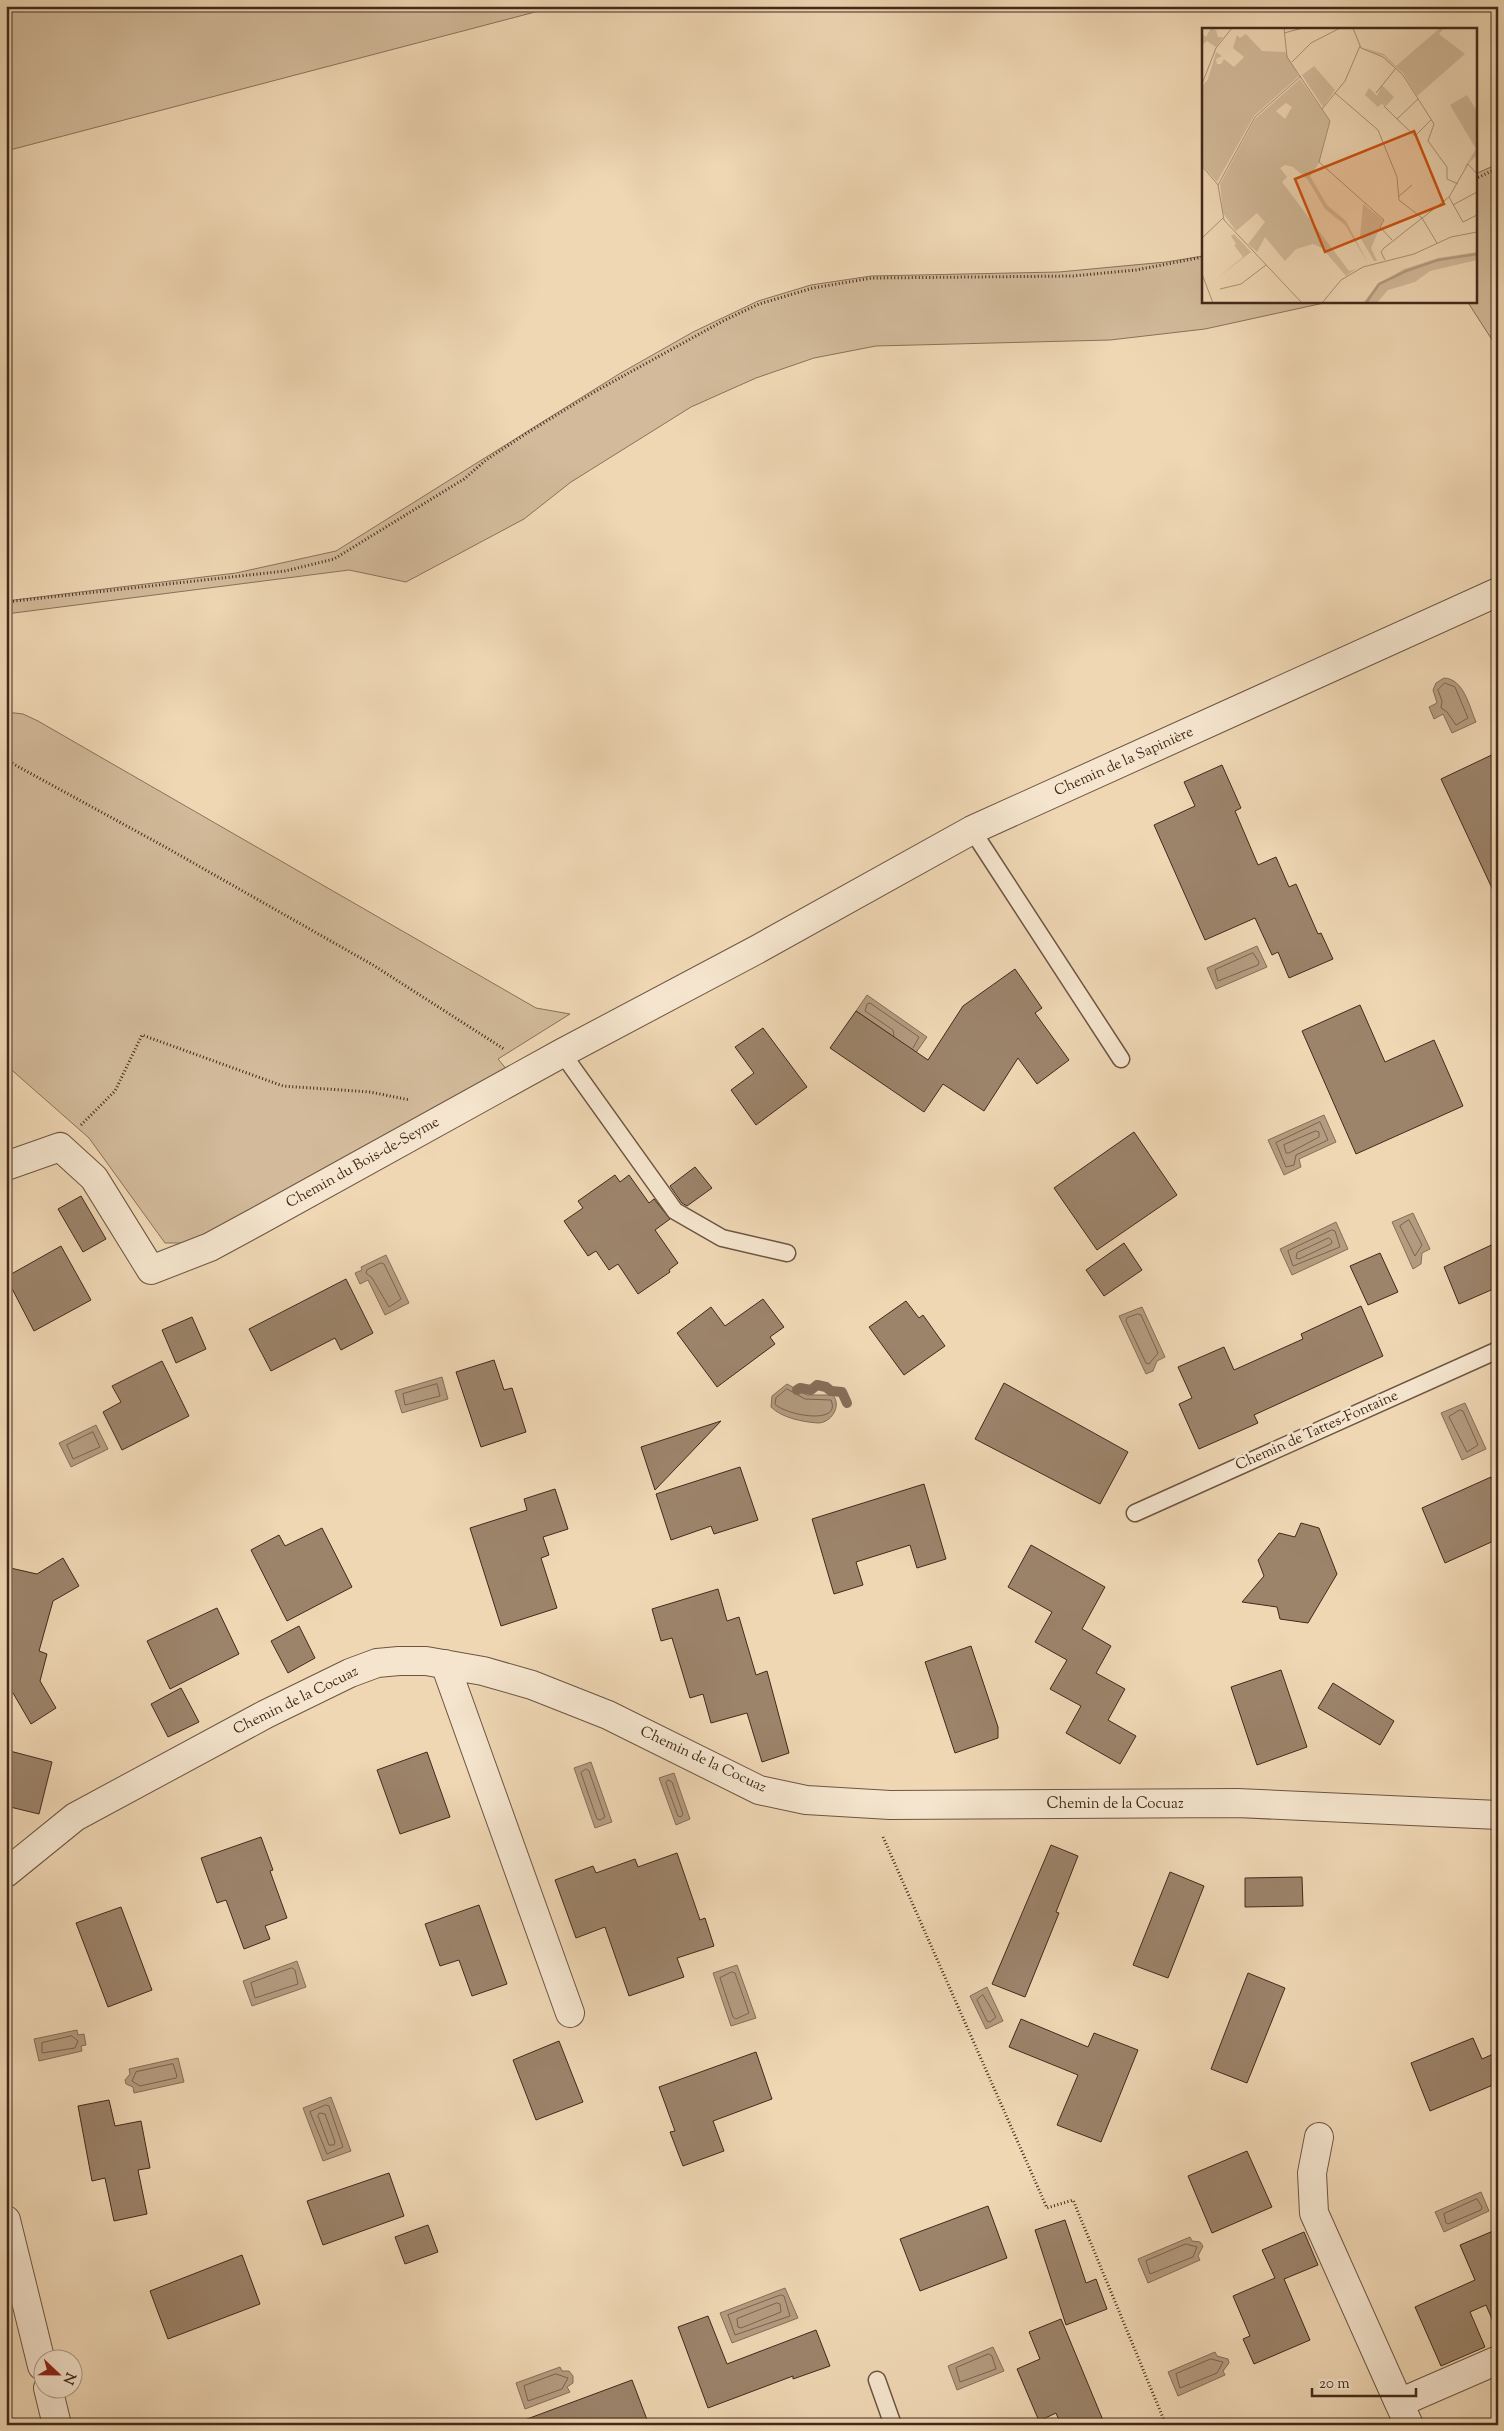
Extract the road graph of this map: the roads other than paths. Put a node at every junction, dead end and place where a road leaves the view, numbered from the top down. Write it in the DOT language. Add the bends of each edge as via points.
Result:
graph roads {
  1 [pos="1498,592"];
  2 [pos="972,830"];
  3 [pos="758,949"];
  4 [pos="562,1053"];
  5 [pos="1120,1059"];
  6 [pos="6,1166"];
  7 [pos="787,1253"];
  8 [pos="1498,1350"];
  9 [pos="1136,1513"];
  10 [pos="446,1664"];
  11 [pos="1498,1815"];
  12 [pos="6,1873"];
  13 [pos="570,2012"];
  14 [pos="1319,2138"];
  15 [pos="6,2220"];
  16 [pos="38,2348"];
  17 [pos="1498,2360"];
  18 [pos="877,2380"];
  19 [pos="50,2398"];
  20 [pos="1404,2414"];
  21 [pos="57,2425"];
  22 [pos="893,2425"];
  1 -- 2 [label="street, Chemin de la Sapinière"];
  2 -- 3 [label="street, Chemin de la Sapinière"];
  2 -- 5 [label="lane"];
  3 -- 4 [label="street, Chemin du Bois-de-Seyme"];
  4 -- 6 [label="street, Chemin du Bois-de-Seyme" via="210,1247 152,1270 94,1178 60,1146"];
  4 -- 7 [label="lane" via="675,1212 722,1238"];
  8 -- 9 [label="lane, Chemin de Tattes-Fontaine"];
  10 -- 11 [label="street, Chemin de la Cocuaz" via="532,1685 608,1715 759,1790 806,1800 868,1804 1237,1803"];
  10 -- 12 [label="street, Chemin de la Cocuaz" via="426,1661 377,1663 350,1673 266,1714 75,1817"];
  10 -- 13 [label="street"];
  14 -- 20 [label="street" via="1312,2173 1314,2213"];
  15 -- 16 [label="street"];
  17 -- 20 [label="street"];
  18 -- 22 [label="lane"];
  19 -- 21 [label="street"];
}
